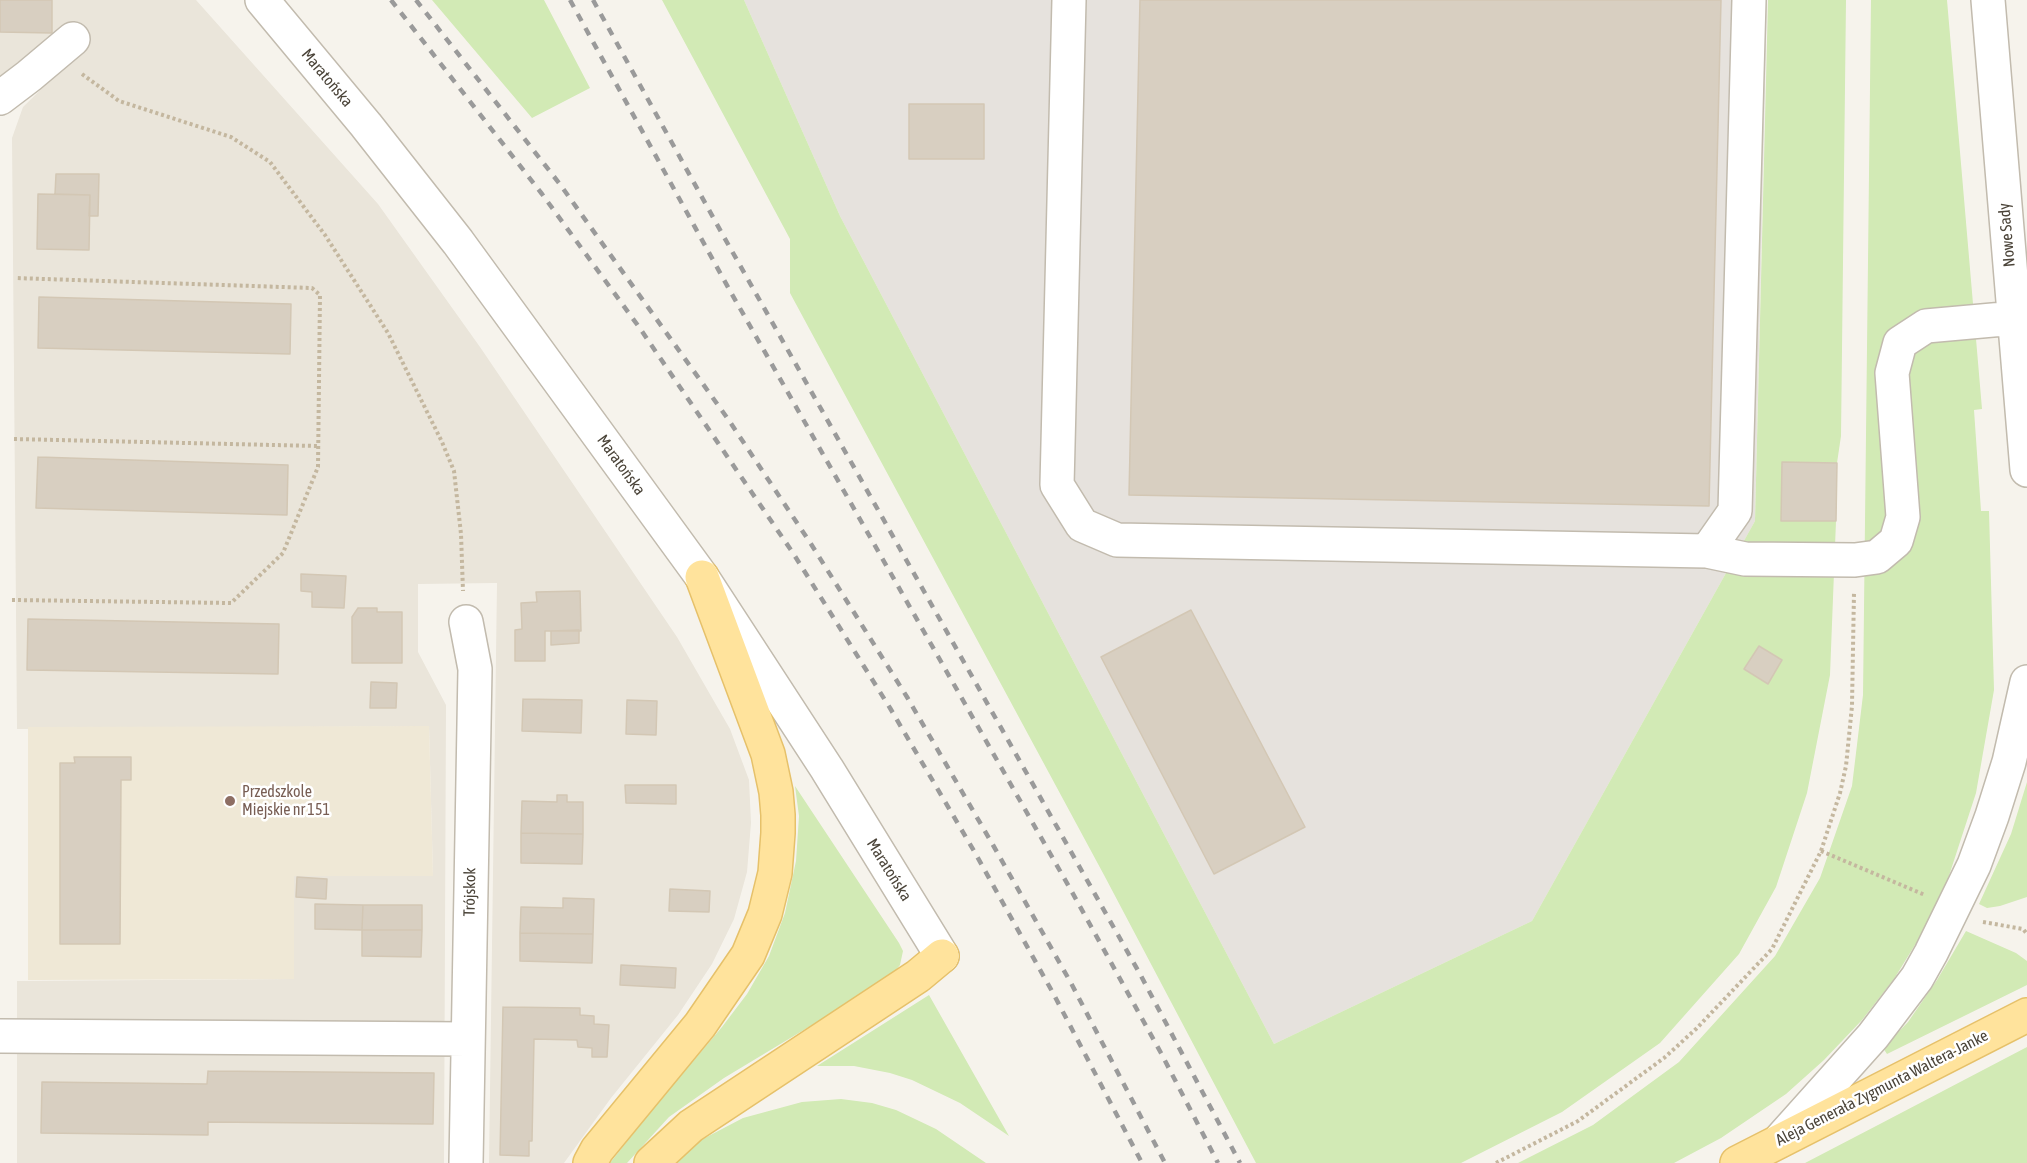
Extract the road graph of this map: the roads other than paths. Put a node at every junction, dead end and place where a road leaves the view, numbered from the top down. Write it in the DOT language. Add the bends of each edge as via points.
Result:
graph roads {
  1 [pos="262,0"];
  2 [pos="1069,0"];
  3 [pos="1749,0"];
  4 [pos="1998,1"];
  5 [pos="64,46"];
  6 [pos="0,98"];
  7 [pos="2015,181"];
  8 [pos="2015,318"];
  9 [pos="2027,470"];
  10 [pos="1707,551"];
  11 [pos="702,577"];
  12 [pos="466,622"];
  13 [pos="2027,682"];
  14 [pos="942,956"];
  15 [pos="2027,1015"];
  16 [pos="0,1036"];
  17 [pos="468,1039"];
  18 [pos="1779,1140"];
  19 [pos="466,1163"];
  20 [pos="590,1163"];
  21 [pos="651,1163"];
  22 [pos="1737,1163"];
  1 -- 11 [label="street, Maratońska" via="458,242"];
  2 -- 10 [label="street" via="1057,485 1082,525 1117,540"];
  3 -- 10 [label="street" via="1735,511"];
  4 -- 7 [label="street, Nowe Sady"];
  5 -- 6 [label="street"];
  7 -- 8 [label="street, Nowe Sady"];
  8 -- 9 [label="street, Nowe Sady"];
  8 -- 10 [label="street" via="1926,326 1900,343 1892,373 1903,517 1896,541 1877,557 1745,559"];
  11 -- 14 [label="street, Maratońska"];
  11 -- 20 [label="main road" via="768,754 777,803 775,873 765,914 748,955 700,1025"];
  12 -- 17 [label="street, Trójskok" via="475,669"];
  13 -- 18 [label="street" via="1992,816 1974,865 1931,953 1873,1036"];
  14 -- 21 [label="main road" via="918,976 690,1126"];
  15 -- 18 [label="main road, Aleja Generała Zygmunta Waltera-Janke"];
  16 -- 17 [label="street"];
  17 -- 19 [label="street, Trójskok"];
  18 -- 22 [label="main road, Aleja Generała Zygmunta Waltera-Janke"];
}
